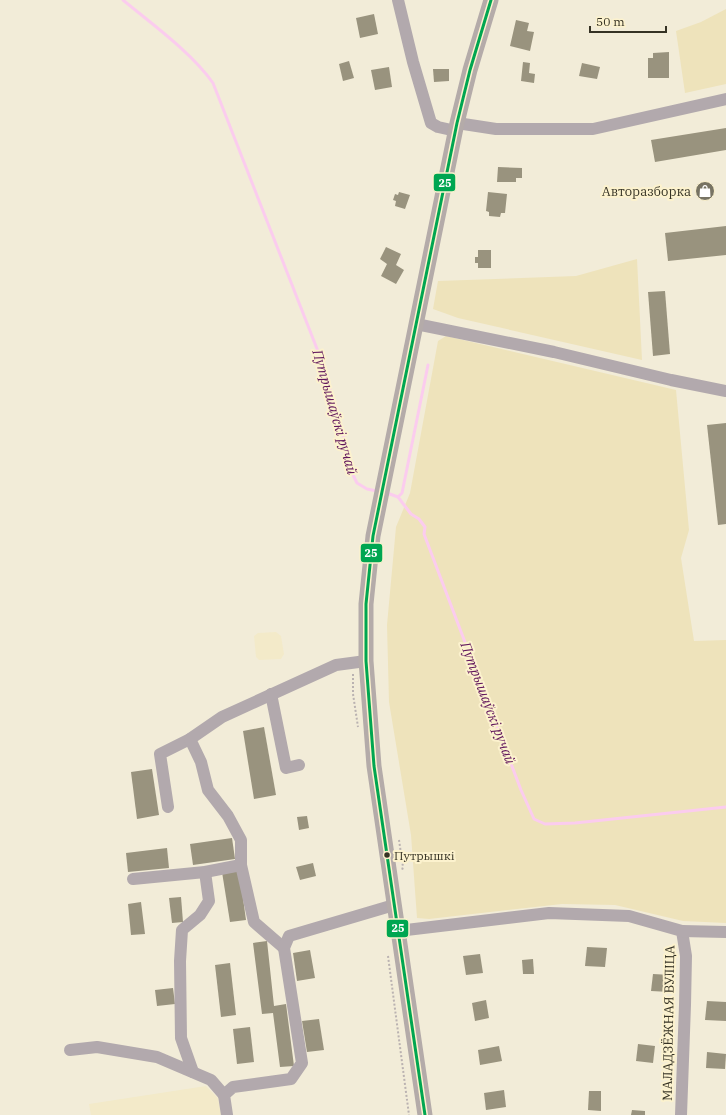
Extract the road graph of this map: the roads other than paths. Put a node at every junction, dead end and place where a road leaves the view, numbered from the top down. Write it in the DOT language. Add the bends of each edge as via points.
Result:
graph roads {
  1 [pos="398,0"];
  2 [pos="491,0"];
  3 [pos="726,99"];
  4 [pos="456,127"];
  5 [pos="416,324"];
  6 [pos="726,391"];
  7 [pos="366,661"];
  8 [pos="271,694"];
  9 [pos="190,739"];
  10 [pos="299,765"];
  11 [pos="168,807"];
  12 [pos="241,865"];
  13 [pos="204,872"];
  14 [pos="133,879"];
  15 [pos="394,904"];
  16 [pos="682,931"];
  17 [pos="398,932"];
  18 [pos="726,932"];
  19 [pos="284,948"];
  20 [pos="70,1050"];
  21 [pos="193,1072"];
  22 [pos="224,1095"];
  23 [pos="422,1114"];
  24 [pos="227,1115"];
  25 [pos="681,1115"];
  1 -- 4 [label="street" via="431,123 438,127"];
  2 -- 4 [label="main road"];
  3 -- 4 [label="street" via="593,129"];
  4 -- 5 [label="main road"];
  5 -- 6 [label="street"];
  5 -- 7 [label="main road" via="373,536 366,604"];
  7 -- 8 [label="street" via="336,665"];
  7 -- 15 [label="main road" via="374,766"];
  8 -- 9 [label="street" via="222,718"];
  8 -- 10 [label="street" via="286,768"];
  9 -- 11 [label="street" via="160,754"];
  9 -- 12 [label="street" via="202,762 208,790 242,840"];
  12 -- 13 [label="street"];
  12 -- 19 [label="street" via="254,922"];
  13 -- 14 [label="street"];
  13 -- 21 [label="street" via="209,901 200,915 182,930 180,961 181,1038"];
  15 -- 17 [label="main road"];
  15 -- 19 [label="street" via="289,936"];
  16 -- 17 [label="street, МАЛАДЗЁЖНАЯ ВУЛІЦА" via="629,916 549,912"];
  16 -- 18 [label="street"];
  16 -- 25 [label="street, МАЛАДЗЁЖНАЯ ВУЛІЦА" via="686,956"];
  17 -- 23 [label="main road"];
  19 -- 22 [label="street" via="302,1063 291,1078 232,1087"];
  20 -- 21 [label="street" via="97,1047 157,1057"];
  21 -- 22 [label="street" via="211,1080"];
  22 -- 24 [label="street"];
}
